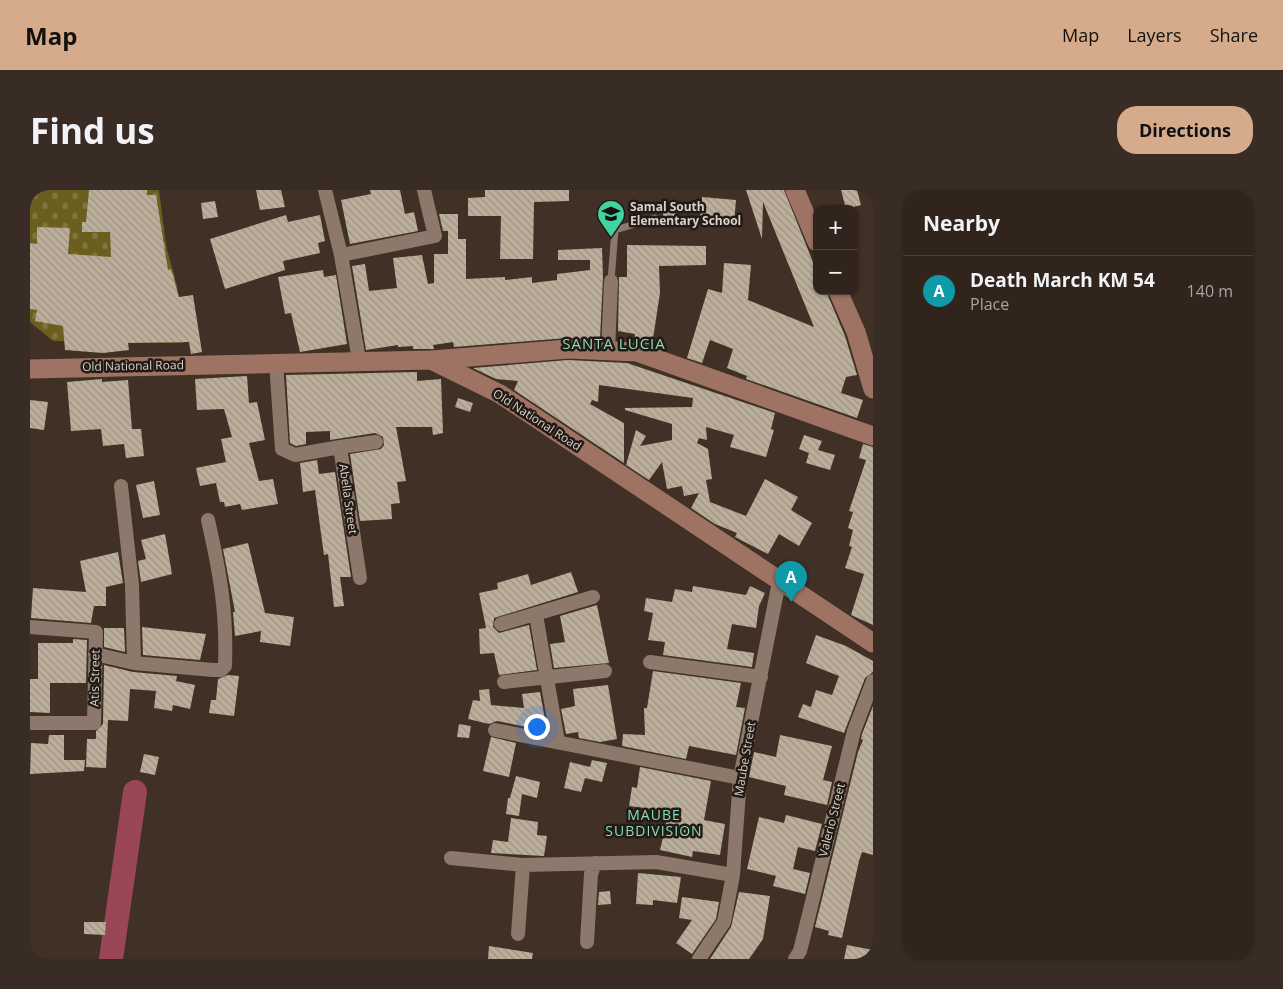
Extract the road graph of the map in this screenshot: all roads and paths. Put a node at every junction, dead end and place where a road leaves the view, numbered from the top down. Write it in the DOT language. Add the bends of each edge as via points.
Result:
graph roads {
  1 [pos="326,190"];
  2 [pos="424,190"];
  3 [pos="795,190"];
  4 [pos="655,218"];
  5 [pos="813,233"];
  6 [pos="341,255"];
  7 [pos="611,281"];
  8 [pos="840,295"];
  9 [pos="608,351"];
  10 [pos="359,360"];
  11 [pos="431,360"];
  12 [pos="276,362"];
  13 [pos="30,369"];
  14 [pos="873,389"];
  15 [pos="873,436"];
  16 [pos="376,442"];
  17 [pos="340,447"];
  18 [pos="121,486"];
  19 [pos="208,520"];
  20 [pos="360,578"];
  21 [pos="779,582"];
  22 [pos="592,597"];
  23 [pos="536,615"];
  24 [pos="500,624"];
  25 [pos="30,627"];
  26 [pos="873,643"];
  27 [pos="96,654"];
  28 [pos="650,662"];
  29 [pos="134,663"];
  30 [pos="605,671"];
  31 [pos="548,677"];
  32 [pos="761,677"];
  33 [pos="873,681"];
  34 [pos="504,682"];
  35 [pos="30,723"];
  36 [pos="495,730"];
  37 [pos="558,742"];
  38 [pos="740,778"];
  39 [pos="451,858"];
  40 [pos="595,863"];
  41 [pos="523,865"];
  42 [pos="733,875"];
  43 [pos="518,934"];
  44 [pos="587,942"];
  45 [pos="699,959"];
  46 [pos="796,959"];
  1 -- 6 [label="street"];
  2 -- 6 [label="street" via="435,236"];
  3 -- 5 [label="main road"];
  4 -- 7 [label="lane" via="615,230"];
  6 -- 10 [label="street"];
  7 -- 9 [label="street"];
  8 -- 14 [label="main road" via="856,332"];
  9 -- 11 [label="main road" via="568,349"];
  9 -- 15 [label="main road" via="637,352"];
  10 -- 11 [label="main road, Old National Road"];
  10 -- 12 [label="main road, Old National Road"];
  11 -- 21 [label="main road, Old National Road" via="500,394"];
  12 -- 13 [label="main road, Old National Road"];
  12 -- 17 [label="street, Abella Street" via="282,449 295,456"];
  16 -- 17 [label="street"];
  17 -- 20 [label="street, Abella Street"];
  18 -- 29 [label="street" via="132,585"];
  19 -- 29 [label="street" via="220,571 225,613 225,666 221,670 213,670"];
  21 -- 26 [label="main road, Old National Road"];
  21 -- 32 [label="street, Maube Street"];
  22 -- 23 [label="street"];
  23 -- 24 [label="street"];
  23 -- 31 [label="street"];
  25 -- 27 [label="street, Atis Street" via="96,632"];
  27 -- 29 [label="street"];
  27 -- 35 [label="street, Atis Street" via="94,723"];
  28 -- 32 [label="street"];
  30 -- 31 [label="street"];
  31 -- 34 [label="street"];
  31 -- 37 [label="street"];
  32 -- 38 [label="street, Maube Street"];
  33 -- 46 [label="street, Valerio Street" via="854,731"];
  36 -- 37 [label="street"];
  37 -- 38 [label="street"];
  38 -- 42 [label="street, Maube Street"];
  39 -- 41 [label="street"];
  40 -- 41 [label="street"];
  40 -- 42 [label="street" via="656,862"];
  40 -- 44 [label="street" via="591,874"];
  41 -- 43 [label="street"];
  42 -- 45 [label="street, Maube Street" via="724,922"];
}
